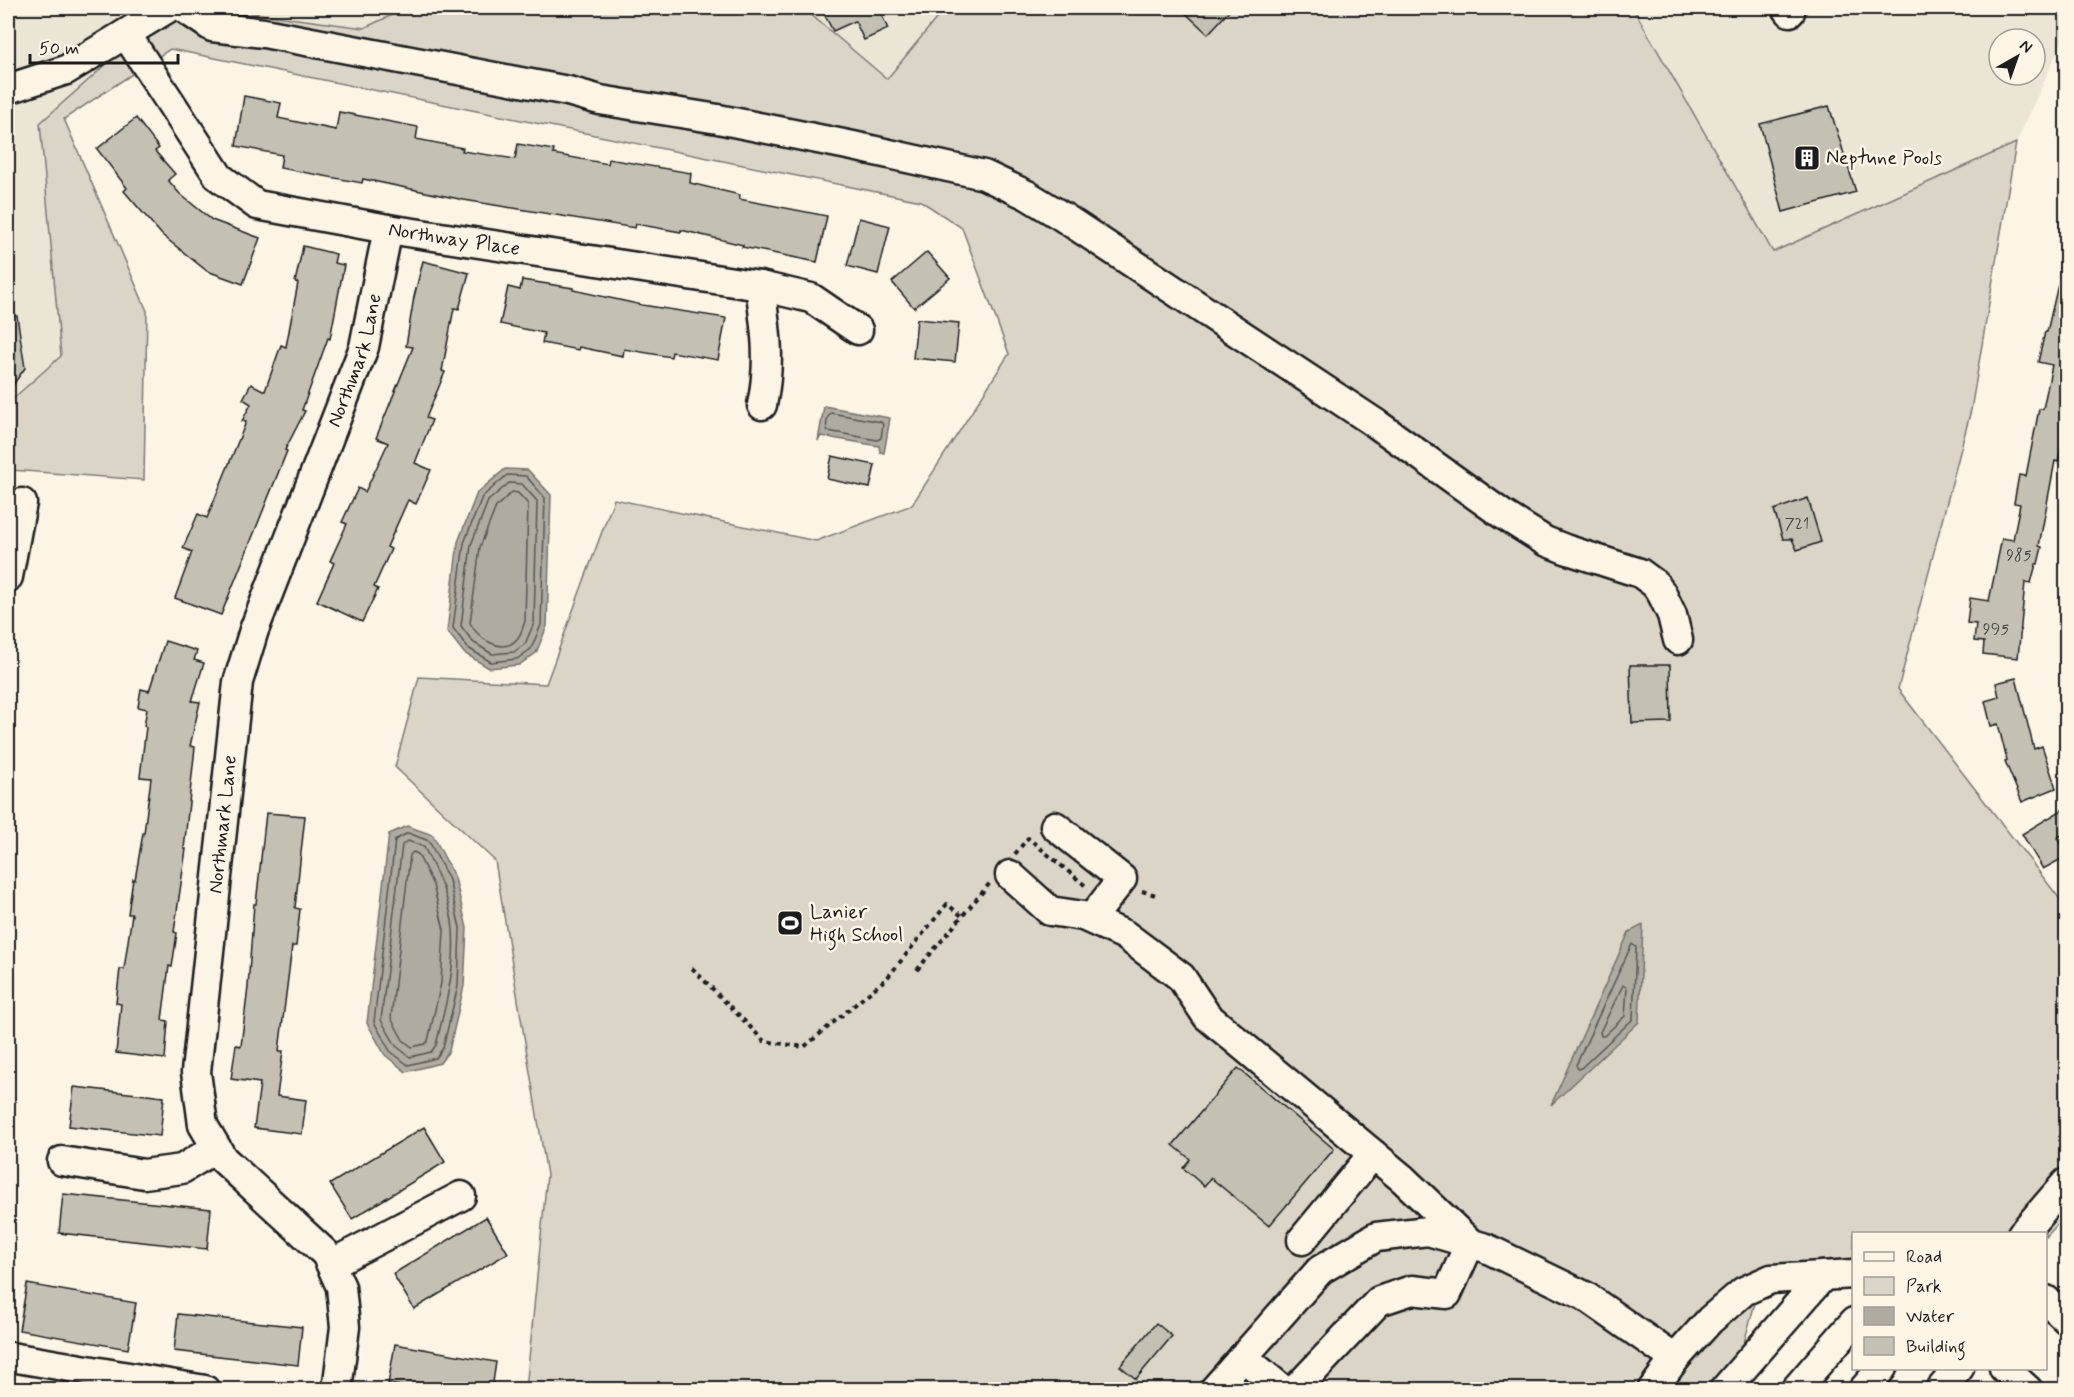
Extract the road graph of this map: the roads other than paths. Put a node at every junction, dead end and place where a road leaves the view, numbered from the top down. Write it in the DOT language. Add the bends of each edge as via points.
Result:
graph roads {
  1 [pos="168,8"];
  2 [pos="184,8"];
  3 [pos="126,34"];
  4 [pos="8,89"];
  5 [pos="388,229"];
  6 [pos="760,286"];
  7 [pos="858,330"];
  8 [pos="762,405"];
  9 [pos="22,502"];
  10 [pos="10,547"];
  11 [pos="8,577"];
  12 [pos="1678,640"];
  13 [pos="1055,826"];
  14 [pos="1010,875"];
  15 [pos="1091,920"];
  16 [pos="216,1148"];
  17 [pos="1373,1154"];
  18 [pos="62,1161"];
  19 [pos="2067,1183"];
  20 [pos="1410,1187"];
  21 [pos="461,1196"];
  22 [pos="2023,1232"];
  23 [pos="1387,1235"];
  24 [pos="1302,1240"];
  25 [pos="1470,1243"];
  26 [pos="331,1264"];
  27 [pos="1852,1274"];
  28 [pos="1823,1276"];
  29 [pos="2047,1301"];
  30 [pos="2067,1319"];
  31 [pos="1852,1324"];
  32 [pos="11,1357"];
  33 [pos="1243,1357"];
  34 [pos="1675,1359"];
  35 [pos="1880,1370"];
  36 [pos="1957,1370"];
  37 [pos="2006,1370"];
  38 [pos="205,1389"];
  39 [pos="336,1389"];
  40 [pos="1214,1389"];
  41 [pos="1282,1389"];
  42 [pos="1295,1389"];
  43 [pos="1652,1389"];
  44 [pos="1724,1389"];
  45 [pos="1795,1389"];
  46 [pos="1863,1389"];
  47 [pos="1940,1389"];
  48 [pos="2028,1389"];
  1 -- 3 [label="street"];
  2 -- 12 [label="street" via="212,27 264,33 600,100 718,119 984,175 1063,217 1378,425 1536,535 1565,549 1640,573 1662,594"];
  3 -- 4 [label="street" via="66,70"];
  3 -- 5 [label="street, Northway Place" via="219,177 257,205"];
  5 -- 6 [label="street, Northway Place"];
  5 -- 16 [label="street, Northmark Lane" via="364,347 254,630 238,682 196,1072 203,1125"];
  6 -- 7 [label="street, Northway Place" via="811,298"];
  6 -- 8 [label="street" via="768,378"];
  9 -- 10 [label="street"];
  10 -- 11 [label="street"];
  13 -- 15 [label="street" via="1122,879"];
  14 -- 15 [label="street" via="1050,911"];
  15 -- 17 [label="street" via="1125,935 1181,977 1207,1016"];
  16 -- 18 [label="street" via="182,1169 144,1174"];
  16 -- 26 [label="street, Northmark Lane" via="223,1159 326,1254"];
  17 -- 20 [label="street"];
  17 -- 24 [label="street"];
  19 -- 22 [label="street"];
  20 -- 23 [label="street" via="1411,1205 1403,1220"];
  20 -- 25 [label="street"];
  21 -- 26 [label="street"];
  23 -- 25 [label="street" via="1428,1231"];
  23 -- 33 [label="street" via="1376,1237 1320,1270"];
  25 -- 34 [label="street" via="1585,1296"];
  25 -- 42 [label="street" via="1447,1294 1412,1290 1379,1301"];
  26 -- 39 [label="street, Northmark Lane" via="341,1287 345,1327"];
  27 -- 28 [label="street"];
  28 -- 34 [label="street" via="1771,1279 1744,1291 1710,1320"];
  28 -- 44 [label="street"];
  29 -- 30 [label="street"];
  31 -- 45 [label="street"];
  32 -- 38 [label="street"];
  33 -- 40 [label="street"];
  33 -- 41 [label="street"];
  34 -- 43 [label="street"];
  35 -- 46 [label="street"];
  36 -- 47 [label="street"];
  37 -- 48 [label="street"];
}
